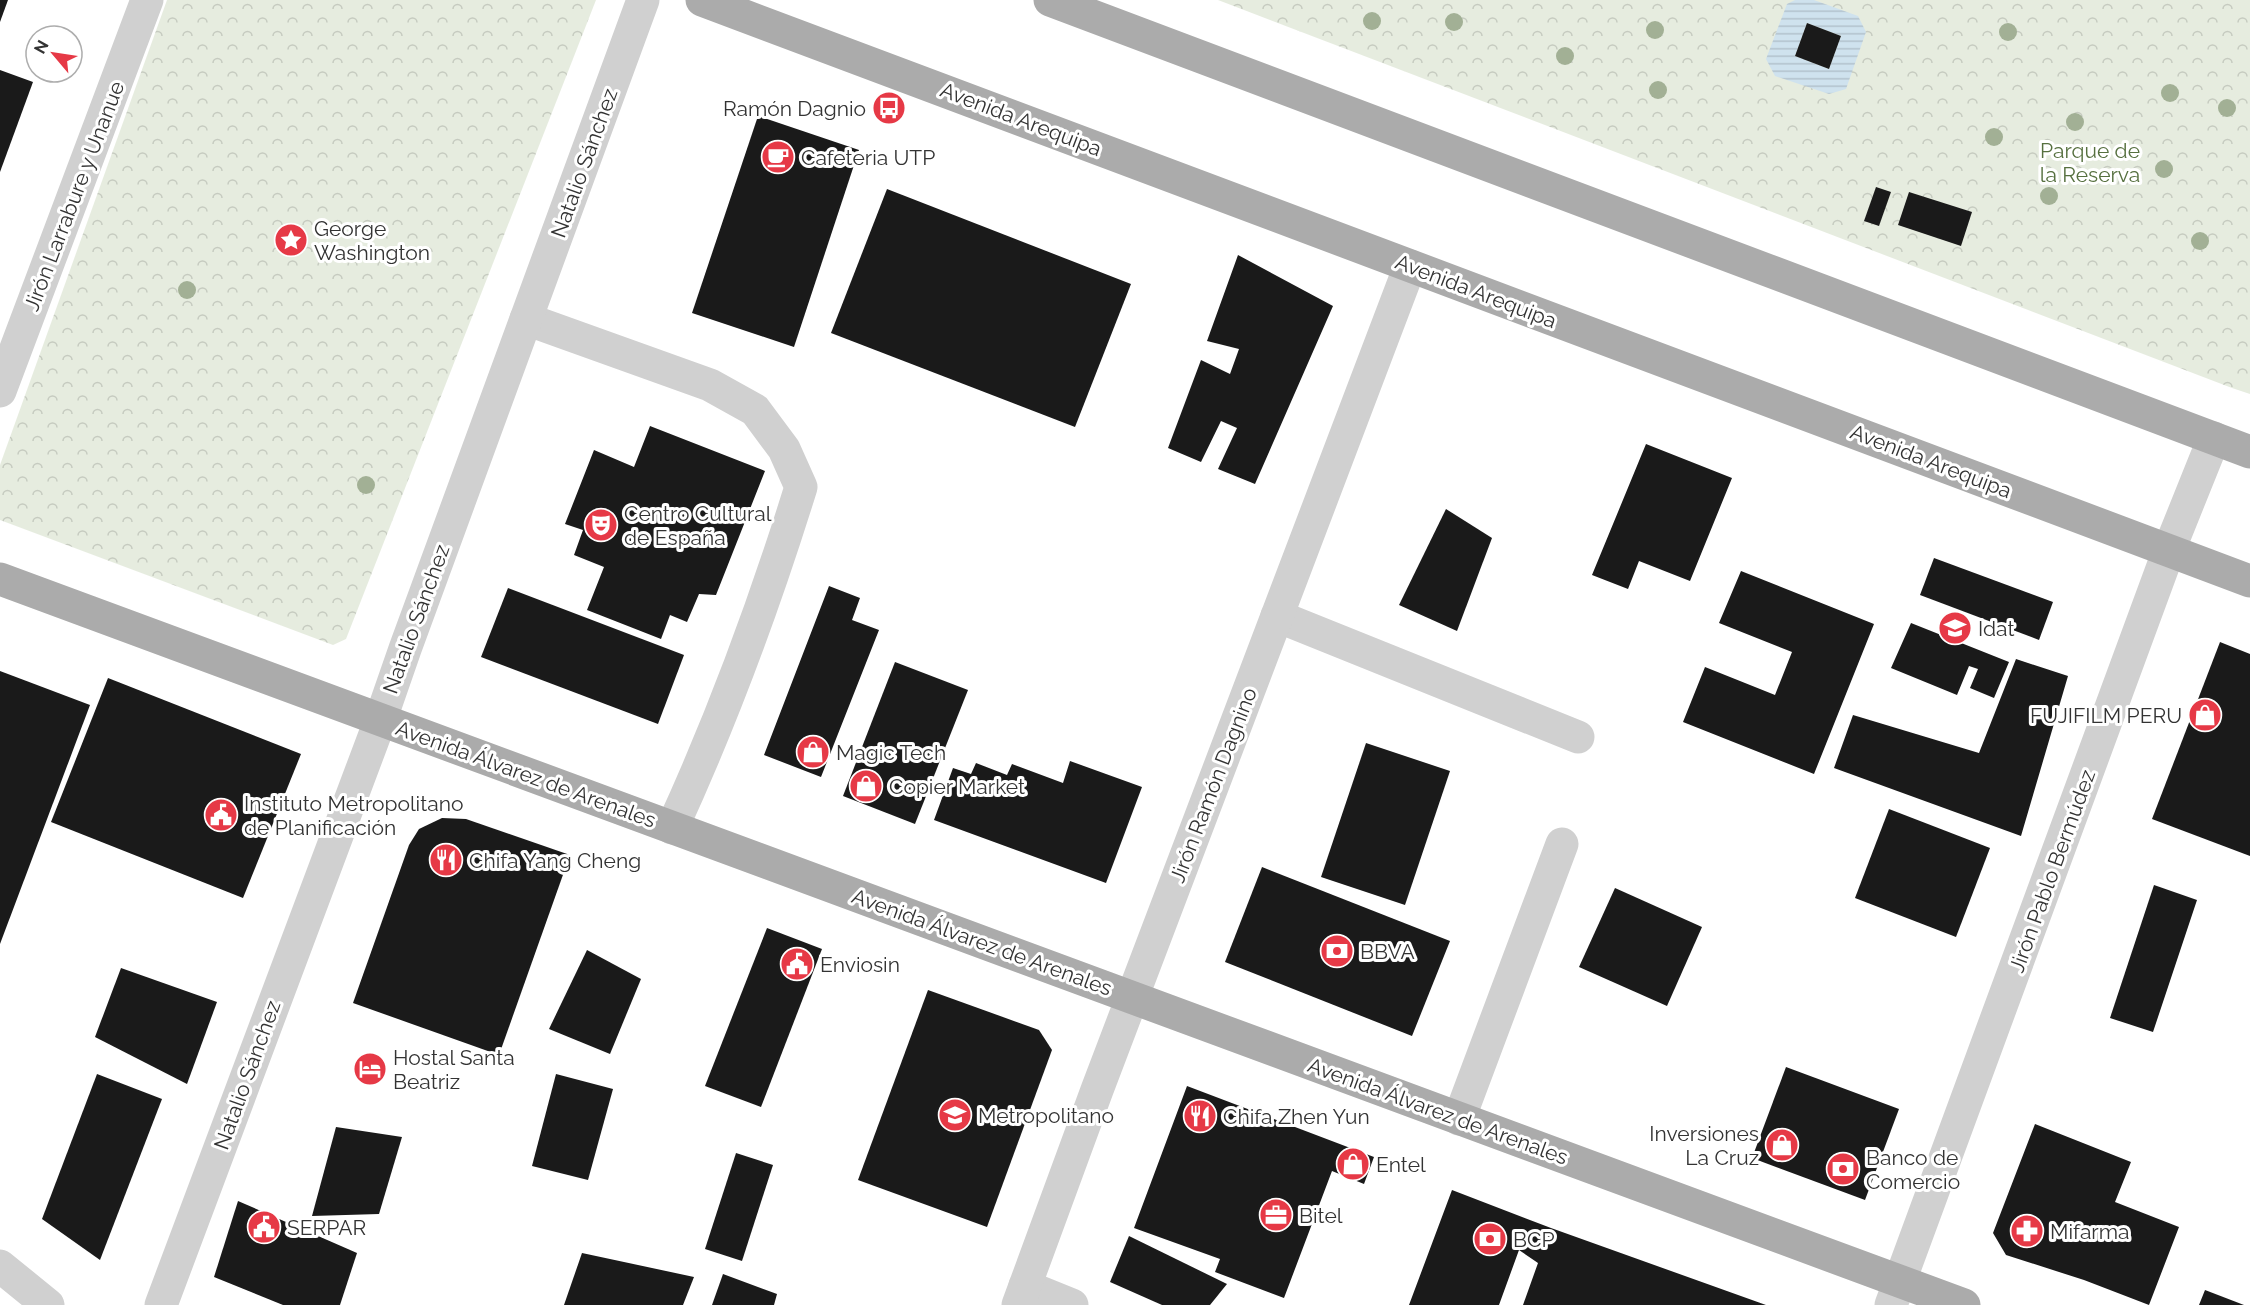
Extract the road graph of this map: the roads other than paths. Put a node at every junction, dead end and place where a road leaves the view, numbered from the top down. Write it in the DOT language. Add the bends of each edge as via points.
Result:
graph roads {
  1 [pos="147,0"];
  2 [pos="643,0"];
  3 [pos="702,0"];
  4 [pos="1050,0"];
  5 [pos="1410,266"];
  6 [pos="526,319"];
  7 [pos="0,391"];
  8 [pos="2214,438"];
  9 [pos="2250,452"];
  10 [pos="2169,550"];
  11 [pos="0,579"];
  12 [pos="2250,581"];
  13 [pos="1277,616"];
  14 [pos="380,721"];
  15 [pos="1578,736"];
  16 [pos="672,828"];
  17 [pos="1562,844"];
  18 [pos="1133,998"];
  19 [pos="1460,1119"];
  20 [pos="0,1266"];
  21 [pos="1896,1293"];
  22 [pos="1021,1296"];
  23 [pos="48,1305"];
  24 [pos="161,1305"];
  25 [pos="1072,1305"];
  26 [pos="1964,1305"];
  1 -- 7 [label="street, Jirón Larrabure y Unanue"];
  2 -- 6 [label="street, Natalio Sánchez"];
  3 -- 5 [label="main road, Avenida Arequipa"];
  4 -- 8 [label="main road"];
  5 -- 10 [label="main road, Avenida Arequipa"];
  5 -- 13 [label="street, Jirón Ramón Dagnino"];
  6 -- 14 [label="street, Natalio Sánchez"];
  6 -- 16 [label="street" via="710,385 754,410 784,449 801,487 752,634 707,752"];
  8 -- 9 [label="main road"];
  8 -- 10 [label="street, Jirón Pablo Bermúdez"];
  10 -- 12 [label="main road, Avenida Arequipa"];
  10 -- 21 [label="street, Jirón Pablo Bermúdez"];
  11 -- 14 [label="main road, Avenida Álvarez de Arenales"];
  13 -- 15 [label="street"];
  13 -- 18 [label="street, Jirón Ramón Dagnino"];
  14 -- 16 [label="main road, Avenida Álvarez de Arenales"];
  14 -- 24 [label="street, Natalio Sánchez"];
  16 -- 18 [label="main road, Avenida Álvarez de Arenales"];
  17 -- 19 [label="street"];
  18 -- 19 [label="main road, Avenida Álvarez de Arenales"];
  18 -- 22 [label="street, Jirón Ramón Dagnino"];
  19 -- 21 [label="main road, Avenida Álvarez de Arenales"];
  20 -- 23 [label="street"];
  21 -- 26 [label="main road, Avenida Álvarez de Arenales"];
  22 -- 25 [label="street"];
}
